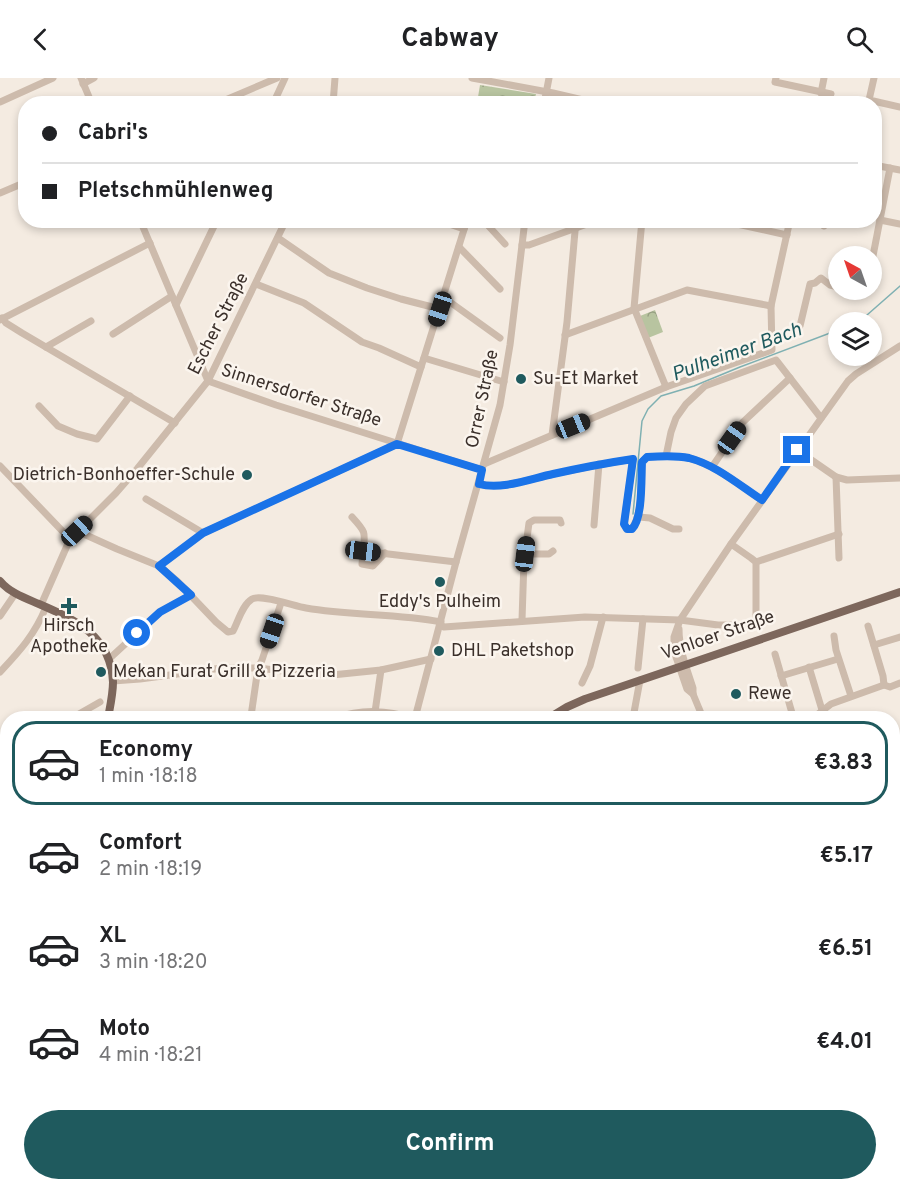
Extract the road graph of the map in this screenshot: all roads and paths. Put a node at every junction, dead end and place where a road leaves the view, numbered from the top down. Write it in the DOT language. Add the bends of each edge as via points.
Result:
graph roads {
  1 [pos="53,78"];
  2 [pos="94,78"];
  3 [pos="277,78"];
  4 [pos="285,78"];
  5 [pos="335,78"];
  6 [pos="472,78"];
  7 [pos="549,78"];
  8 [pos="776,78"];
  9 [pos="824,78"];
  10 [pos="874,78"];
  11 [pos="493,80"];
  12 [pos="82,81"];
  13 [pos="546,91"];
  14 [pos="821,93"];
  15 [pos="831,94"];
  16 [pos="89,96"];
  17 [pos="235,96"];
  18 [pos="277,96"];
  19 [pos="334,96"];
  20 [pos="545,96"];
  21 [pos="565,96"];
  22 [pos="870,96"];
  23 [pos="0,102"];
  24 [pos="882,103"];
  25 [pos="900,107"];
  26 [pos="882,166"];
  27 [pos="890,168"];
  28 [pos="900,170"];
  29 [pos="18,185"];
  30 [pos="0,193"];
  31 [pos="883,205"];
  32 [pos="882,210"];
  33 [pos="882,220"];
  34 [pos="900,224"];
  35 [pos="143,228"];
  36 [pos="213,228"];
  37 [pos="282,228"];
  38 [pos="461,228"];
  39 [pos="490,228"];
  40 [pos="524,228"];
  41 [pos="641,228"];
  42 [pos="755,228"];
  43 [pos="788,228"];
  44 [pos="878,228"];
  45 [pos="464,229"];
  46 [pos="575,229"];
  47 [pos="787,235"];
  48 [pos="278,238"];
  49 [pos="150,243"];
  50 [pos="505,244"];
  51 [pos="522,245"];
  52 [pos="875,246"];
  53 [pos="459,247"];
  54 [pos="256,284"];
  55 [pos="828,284"];
  56 [pos="500,289"];
  57 [pos="172,296"];
  58 [pos="443,297"];
  59 [pos="176,306"];
  60 [pos="771,306"];
  61 [pos="634,308"];
  62 [pos="440,309"];
  63 [pos="1,319"];
  64 [pos="91,321"];
  65 [pos="800,326"];
  66 [pos="113,334"];
  67 [pos="565,335"];
  68 [pos="500,338"];
  69 [pos="900,346"];
  70 [pos="46,347"];
  71 [pos="424,358"];
  72 [pos="421,367"];
  73 [pos="790,378"];
  74 [pos="208,381"];
  75 [pos="504,382"];
  76 [pos="666,387"];
  77 [pos="130,396"];
  78 [pos="39,406"];
  79 [pos="821,418"];
  80 [pos="175,423"];
  81 [pos="552,435"];
  82 [pos="397,444"];
  83 [pos="797,450"];
  84 [pos="666,456"];
  85 [pos="599,464"];
  86 [pos="0,466"];
  87 [pos="483,467"];
  88 [pos="712,467"];
  89 [pos="836,477"];
  90 [pos="900,478"];
  91 [pos="479,484"];
  92 [pos="146,499"];
  93 [pos="762,500"];
  94 [pos="352,517"];
  95 [pos="639,517"];
  96 [pos="561,523"];
  97 [pos="594,525"];
  98 [pos="679,530"];
  99 [pos="77,531"];
  100 [pos="203,533"];
  101 [pos="839,534"];
  102 [pos="70,539"];
  103 [pos="731,544"];
  104 [pos="363,551"];
  105 [pos="553,551"];
  106 [pos="385,554"];
  107 [pos="525,554"];
  108 [pos="839,558"];
  109 [pos="456,562"];
  110 [pos="756,562"];
  111 [pos="159,566"];
  112 [pos="0,581"];
  113 [pos="900,592"];
  114 [pos="15,594"];
  115 [pos="191,595"];
  116 [pos="281,603"];
  117 [pos="44,606"];
  118 [pos="0,616"];
  119 [pos="603,617"];
  120 [pos="643,619"];
  121 [pos="522,620"];
  122 [pos="680,620"];
  123 [pos="756,622"];
  124 [pos="440,624"];
  125 [pos="745,625"];
  126 [pos="868,626"];
  127 [pos="834,636"];
  128 [pos="900,637"];
  129 [pos="874,645"];
  130 [pos="775,654"];
  131 [pos="838,658"];
  132 [pos="110,659"];
  133 [pos="430,659"];
  134 [pos="682,665"];
  135 [pos="258,668"];
  136 [pos="638,668"];
  137 [pos="809,668"];
  138 [pos="381,669"];
  139 [pos="0,672"];
  140 [pos="781,676"];
  141 [pos="640,680"];
  142 [pos="113,681"];
  143 [pos="582,683"];
  144 [pos="900,683"];
  145 [pos="884,685"];
  146 [pos="851,696"];
  147 [pos="100,702"];
  148 [pos="822,710"];
  149 [pos="86,711"];
  150 [pos="109,711"];
  151 [pos="252,711"];
  152 [pos="375,711"];
  153 [pos="416,711"];
  154 [pos="560,711"];
  155 [pos="634,711"];
  156 [pos="700,711"];
  157 [pos="791,711"];
  1 -- 23 [label="street"];
  2 -- 12 [label="street"];
  3 -- 17 [label="street"];
  4 -- 18 [label="street"];
  5 -- 19 [label="street"];
  6 -- 11 [label="street"];
  7 -- 13 [label="street"];
  8 -- 14 [label="street" via="775,82"];
  9 -- 14 [label="street"];
  10 -- 22 [label="street"];
  11 -- 13 [label="street"];
  12 -- 16 [label="street"];
  13 -- 20 [label="street"];
  13 -- 21 [label="street"];
  14 -- 15 [label="street"];
  24 -- 25 [label="street"];
  26 -- 27 [label="street"];
  27 -- 28 [label="street"];
  27 -- 31 [label="street"];
  29 -- 30 [label="street"];
  31 -- 32 [label="street"];
  33 -- 34 [label="street"];
  35 -- 49 [label="street, Sinnersdorfer Straße"];
  36 -- 59 [label="street"];
  37 -- 48 [label="street, Escher Straße"];
  38 -- 45 [label="street"];
  39 -- 50 [label="street"];
  40 -- 51 [label="street, Orrer Straße"];
  41 -- 61 [label="street"];
  42 -- 47 [label="street"];
  43 -- 47 [label="street"];
  44 -- 52 [label="street"];
  45 -- 53 [label="street"];
  46 -- 51 [label="street"];
  46 -- 67 [label="street"];
  47 -- 60 [label="street"];
  48 -- 54 [label="street, Escher Straße"];
  48 -- 62 [label="street" via="329,273"];
  49 -- 57 [label="street, Sinnersdorfer Straße"];
  49 -- 63 [label="street"];
  51 -- 75 [label="street, Orrer Straße"];
  53 -- 56 [label="street"];
  53 -- 58 [label="street"];
  54 -- 72 [label="street" via="304,303 362,342"];
  54 -- 74 [label="street, Escher Straße"];
  55 -- 65 [label="street" via="820,278 810,284"];
  57 -- 59 [label="street, Sinnersdorfer Straße"];
  57 -- 66 [label="street"];
  58 -- 62 [label="street"];
  58 -- 68 [label="street"];
  59 -- 74 [label="street, Sinnersdorfer Straße"];
  60 -- 61 [label="street" via="687,290"];
  60 -- 76 [label="street" via="772,350"];
  61 -- 67 [label="street"];
  61 -- 76 [label="street"];
  62 -- 71 [label="street"];
  63 -- 70 [label="street"];
  64 -- 70 [label="street"];
  67 -- 81 [label="street"];
  69 -- 79 [label="street" via="848,381"];
  70 -- 77 [label="street"];
  71 -- 72 [label="street"];
  71 -- 75 [label="street"];
  72 -- 82 [label="street"];
  73 -- 79 [label="street"];
  73 -- 84 [label="street" via="776,360 705,386 676,418"];
  73 -- 88 [label="street" via="742,423"];
  74 -- 80 [label="street, Escher Straße"];
  74 -- 82 [label="street, Sinnersdorfer Straße"];
  75 -- 87 [label="street, Orrer Straße"];
  76 -- 81 [label="street"];
  77 -- 78 [label="street" via="97,439 58,426"];
  77 -- 80 [label="street"];
  79 -- 83 [label="street"];
  80 -- 99 [label="street, Escher Straße" via="116,493"];
  81 -- 87 [label="street"];
  82 -- 87 [label="street, Sinnersdorfer Straße"];
  82 -- 100 [label="street"];
  83 -- 89 [label="street"];
  83 -- 93 [label="street"];
  84 -- 88 [label="street"];
  84 -- 95 [label="street" via="647,457 642,462"];
  85 -- 91 [label="street" via="511,483"];
  85 -- 95 [label="street" via="633,459 624,524 627,529 632,529"];
  85 -- 97 [label="street"];
  86 -- 102 [label="street"];
  87 -- 91 [label="street, Orrer Straße"];
  88 -- 93 [label="street"];
  89 -- 90 [label="street"];
  89 -- 101 [label="street"];
  91 -- 109 [label="street, Orrer Straße"];
  92 -- 100 [label="street"];
  93 -- 103 [label="street"];
  94 -- 104 [label="street" via="363,529"];
  95 -- 98 [label="street"];
  96 -- 107 [label="street" via="529,523"];
  99 -- 102 [label="street, Escher Straße"];
  99 -- 111 [label="street"];
  100 -- 111 [label="street"];
  101 -- 108 [label="street"];
  101 -- 110 [label="street"];
  102 -- 117 [label="street, Escher Straße"];
  103 -- 110 [label="street"];
  103 -- 122 [label="street"];
  104 -- 106 [label="street"];
  104 -- 106 [label="street" via="362,564 373,566"];
  105 -- 107 [label="street"];
  106 -- 109 [label="street"];
  107 -- 121 [label="street"];
  109 -- 124 [label="street, Orrer Straße"];
  110 -- 123 [label="street"];
  111 -- 115 [label="street"];
  112 -- 114 [label="main road"];
  113 -- 134 [label="main road, Venloer Straße"];
  114 -- 117 [label="main road"];
  114 -- 118 [label="street"];
  115 -- 116 [label="street" via="230,633 252,599"];
  115 -- 132 [label="street" via="160,612"];
  116 -- 124 [label="street" via="354,614 398,615"];
  116 -- 135 [label="street"];
  117 -- 132 [label="main road" via="85,627"];
  117 -- 139 [label="street, Escher Straße" via="41,619 22,650"];
  119 -- 120 [label="street"];
  119 -- 121 [label="street"];
  119 -- 143 [label="street"];
  120 -- 122 [label="street"];
  120 -- 136 [label="street"];
  121 -- 124 [label="street" via="444,627"];
  122 -- 125 [label="street"];
  122 -- 134 [label="street"];
  124 -- 133 [label="street, Orrer Straße"];
  126 -- 129 [label="street"];
  127 -- 131 [label="street"];
  128 -- 129 [label="street"];
  129 -- 145 [label="street"];
  130 -- 140 [label="street"];
  131 -- 137 [label="street"];
  131 -- 146 [label="street"];
  132 -- 142 [label="main road"];
  133 -- 138 [label="street"];
  133 -- 153 [label="street, Orrer Straße"];
  134 -- 141 [label="main road, Venloer Straße"];
  134 -- 156 [label="street"];
  135 -- 138 [label="street" via="333,675"];
  135 -- 142 [label="street" via="222,668"];
  135 -- 151 [label="street"];
  137 -- 140 [label="street"];
  137 -- 148 [label="street"];
  138 -- 152 [label="street"];
  140 -- 157 [label="street"];
  141 -- 154 [label="main road, Venloer Straße"];
  141 -- 155 [label="street"];
  142 -- 150 [label="main road"];
  144 -- 145 [label="street"];
  145 -- 146 [label="street"];
  146 -- 148 [label="street"];
  147 -- 149 [label="street"];
}
